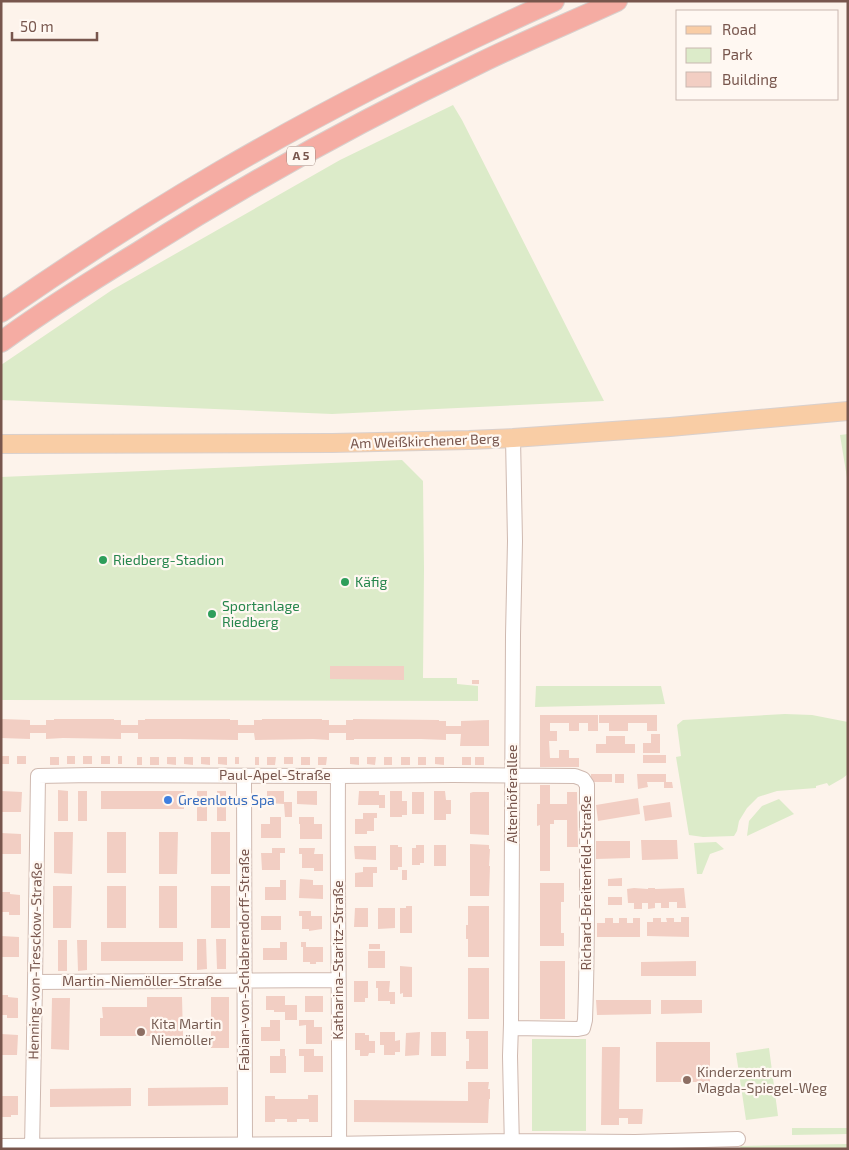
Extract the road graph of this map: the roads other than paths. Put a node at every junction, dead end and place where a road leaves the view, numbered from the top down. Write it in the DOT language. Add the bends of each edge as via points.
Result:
graph roads {
  1 [pos="554,1"];
  2 [pos="617,1"];
  3 [pos="1,312"];
  4 [pos="1,342"];
  5 [pos="848,411"];
  6 [pos="513,438"];
  7 [pos="1,444"];
  8 [pos="38,776"];
  9 [pos="244,776"];
  10 [pos="338,776"];
  11 [pos="512,776"];
  12 [pos="338,980"];
  13 [pos="244,981"];
  14 [pos="35,982"];
  15 [pos="511,1028"];
  16 [pos="738,1140"];
  17 [pos="245,1144"];
  18 [pos="512,1145"];
  19 [pos="636,1145"];
  20 [pos="1,1146"];
  21 [pos="339,1146"];
  22 [pos="32,1147"];
  1 -- 3 [label="highway, A 5" via="430,59 221,171 66,267"];
  2 -- 4 [label="highway, A 5" via="481,62 294,159 81,287"];
  5 -- 6 [label="main road, Am Weißkirchener Berg"];
  6 -- 7 [label="main road, Am Weißkirchener Berg" via="332,443"];
  6 -- 11 [label="street, Altenhöferallee"];
  8 -- 9 [label="street, Paul-Apel-Straße"];
  8 -- 14 [label="street, Henning-von-Tresckow-Straße"];
  9 -- 10 [label="street, Paul-Apel-Straße"];
  9 -- 13 [label="street, Fabian-von-Schlabrendorff-Straße"];
  10 -- 11 [label="street, Paul-Apel-Straße"];
  10 -- 12 [label="street, Katharina-Staritz-Straße"];
  11 -- 15 [label="street, Altenhöferallee"];
  11 -- 15 [label="street, Richard-Breitenfeld-Straße" via="575,776 583,779 586,785 587,916 585,1020 580,1032"];
  12 -- 13 [label="street, Martin-Niemöller-Straße"];
  12 -- 21 [label="street, Katharina-Staritz-Straße"];
  13 -- 14 [label="street, Martin-Niemöller-Straße"];
  13 -- 17 [label="street, Fabian-von-Schlabrendorff-Straße"];
  14 -- 22 [label="street, Henning-von-Tresckow-Straße"];
  15 -- 18 [label="street, Altenhöferallee"];
  16 -- 19 [label="street"];
  17 -- 21 [label="street"];
  17 -- 22 [label="street"];
  18 -- 19 [label="street" via="580,1137"];
  18 -- 21 [label="street"];
  20 -- 22 [label="street"];
}
